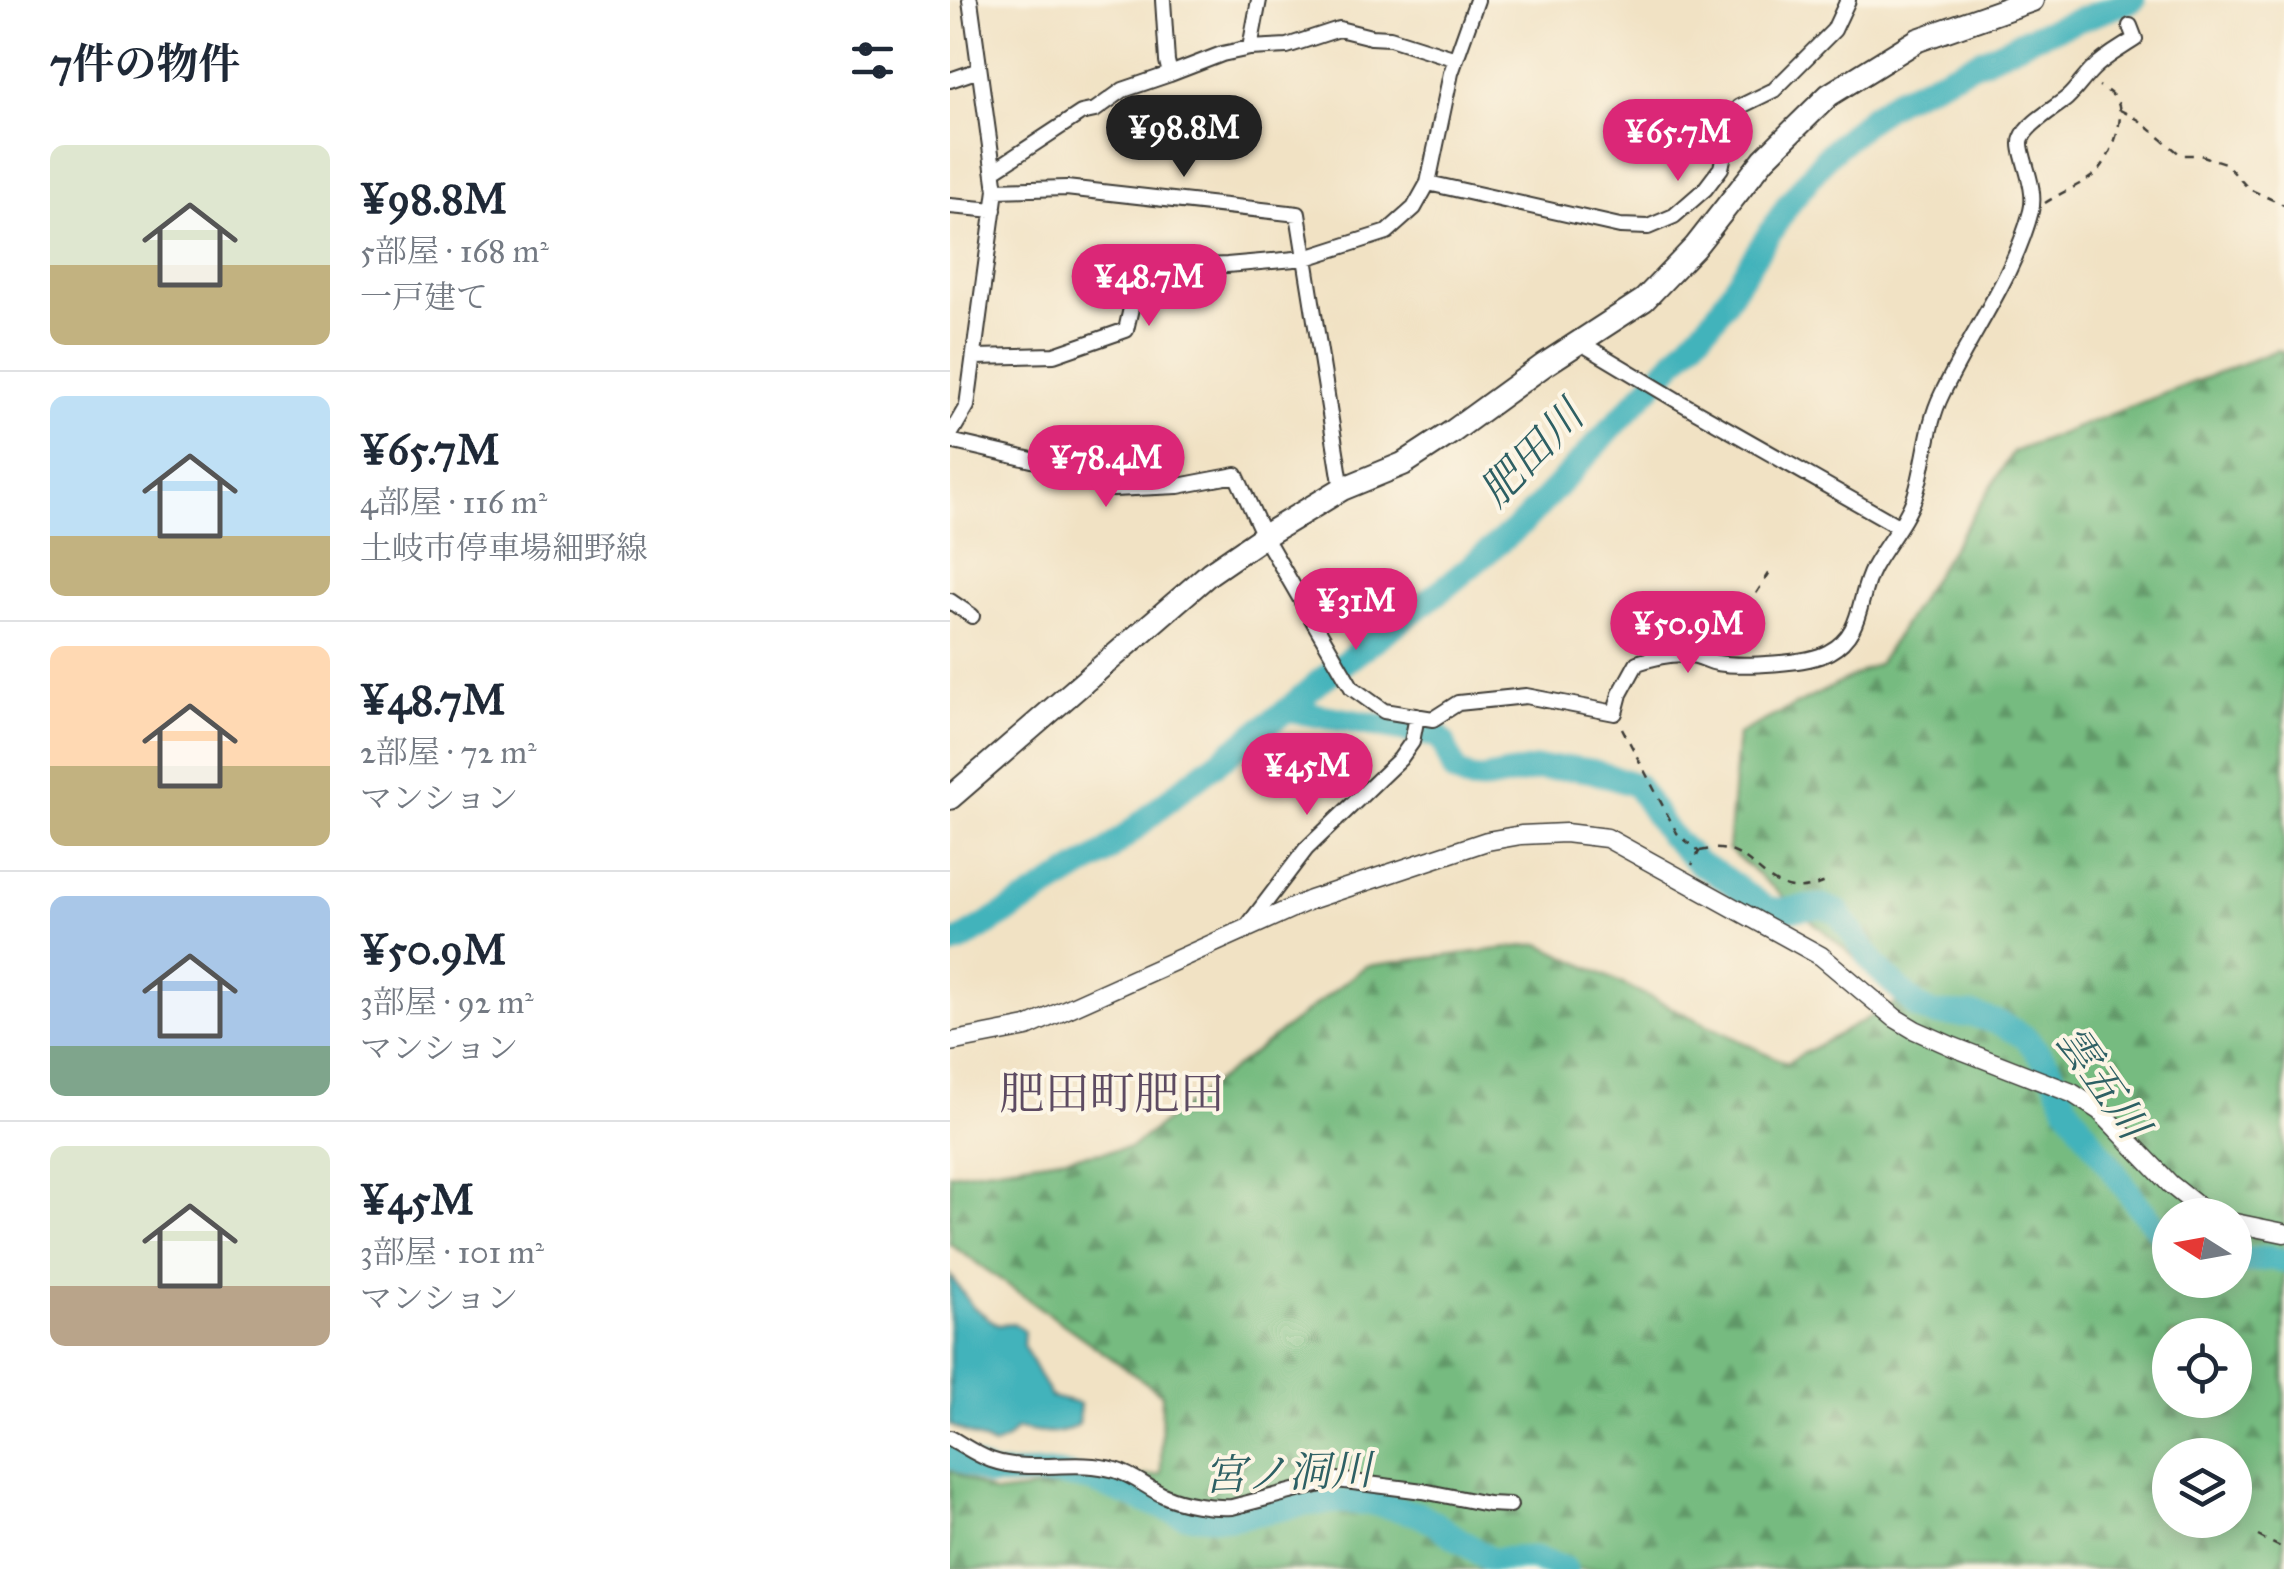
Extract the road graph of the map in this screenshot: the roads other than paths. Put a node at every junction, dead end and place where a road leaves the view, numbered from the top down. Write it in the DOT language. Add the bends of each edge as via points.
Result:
graph roads {
  1 [pos="970,0"];
  2 [pos="1163,0"];
  3 [pos="1259,0"];
  4 [pos="1478,0"];
  5 [pos="1848,0"];
  6 [pos="2032,0"];
  7 [pos="2130,26"];
  8 [pos="1250,48"];
  9 [pos="1456,60"];
  10 [pos="978,70"];
  11 [pos="1170,74"];
  12 [pos="950,80"];
  13 [pos="992,169"];
  14 [pos="1428,184"];
  15 [pos="996,190"];
  16 [pos="950,206"];
  17 [pos="994,210"];
  18 [pos="1306,258"];
  19 [pos="1581,343"];
  20 [pos="975,357"];
  21 [pos="950,438"];
  22 [pos="1342,489"];
  23 [pos="1898,526"];
  24 [pos="1264,536"];
  25 [pos="950,601"];
  26 [pos="972,616"];
  27 [pos="1417,719"];
  28 [pos="953,793"];
  29 [pos="1246,928"];
  30 [pos="950,1042"];
  31 [pos="2188,1198"];
  32 [pos="2252,1226"];
  33 [pos="2284,1232"];
  34 [pos="950,1438"];
  35 [pos="1510,1505"];
  1 -- 10 [label="street"];
  2 -- 11 [label="street"];
  3 -- 8 [label="street"];
  4 -- 9 [label="street"];
  5 -- 14 [label="street" via="1834,30 1774,90 1739,107 1722,168 1674,216 1648,227 1620,226"];
  6 -- 19 [label="main road" via="1918,40 1829,95 1764,158 1644,300"];
  7 -- 23 [label="street" via="2135,39 2101,62 2020,141 2032,208 2016,253 1935,408 1915,495"];
  8 -- 9 [label="street" via="1287,46 1339,29"];
  8 -- 11 [label="street"];
  9 -- 14 [label="street"];
  10 -- 12 [label="street"];
  10 -- 13 [label="street"];
  11 -- 13 [label="street" via="1122,90"];
  13 -- 15 [label="street"];
  14 -- 18 [label="street" via="1387,232"];
  15 -- 17 [label="street"];
  15 -- 18 [label="street" via="1066,188 1298,214"];
  16 -- 17 [label="street"];
  17 -- 20 [label="street"];
  18 -- 20 [label="street" via="1140,269 1126,330 1054,354"];
  18 -- 22 [label="street"];
  19 -- 22 [label="main road" via="1403,464"];
  19 -- 23 [label="street"];
  20 -- 21 [label="street" via="967,406"];
  21 -- 24 [label="street" via="1062,467 1113,489 1236,475"];
  22 -- 24 [label="main road"];
  23 -- 27 [label="street" via="1869,575 1858,620 1842,643 1817,658 1720,664 1676,654 1637,663 1615,712 1526,696 1458,702 1433,718"];
  24 -- 27 [label="street" via="1352,688 1384,712"];
  24 -- 28 [label="main road" via="1170,606"];
  25 -- 26 [label="street"];
  27 -- 29 [label="street" via="1400,759 1306,849"];
  29 -- 30 [label="street" via="1027,1027"];
  29 -- 31 [label="street" via="1487,842 1565,833 1607,838 1821,956 1905,1024 2072,1092"];
  32 -- 33 [label="street"];
  34 -- 35 [label="street" via="992,1461 1096,1466 1175,1499 1220,1507 1337,1480"];
}
